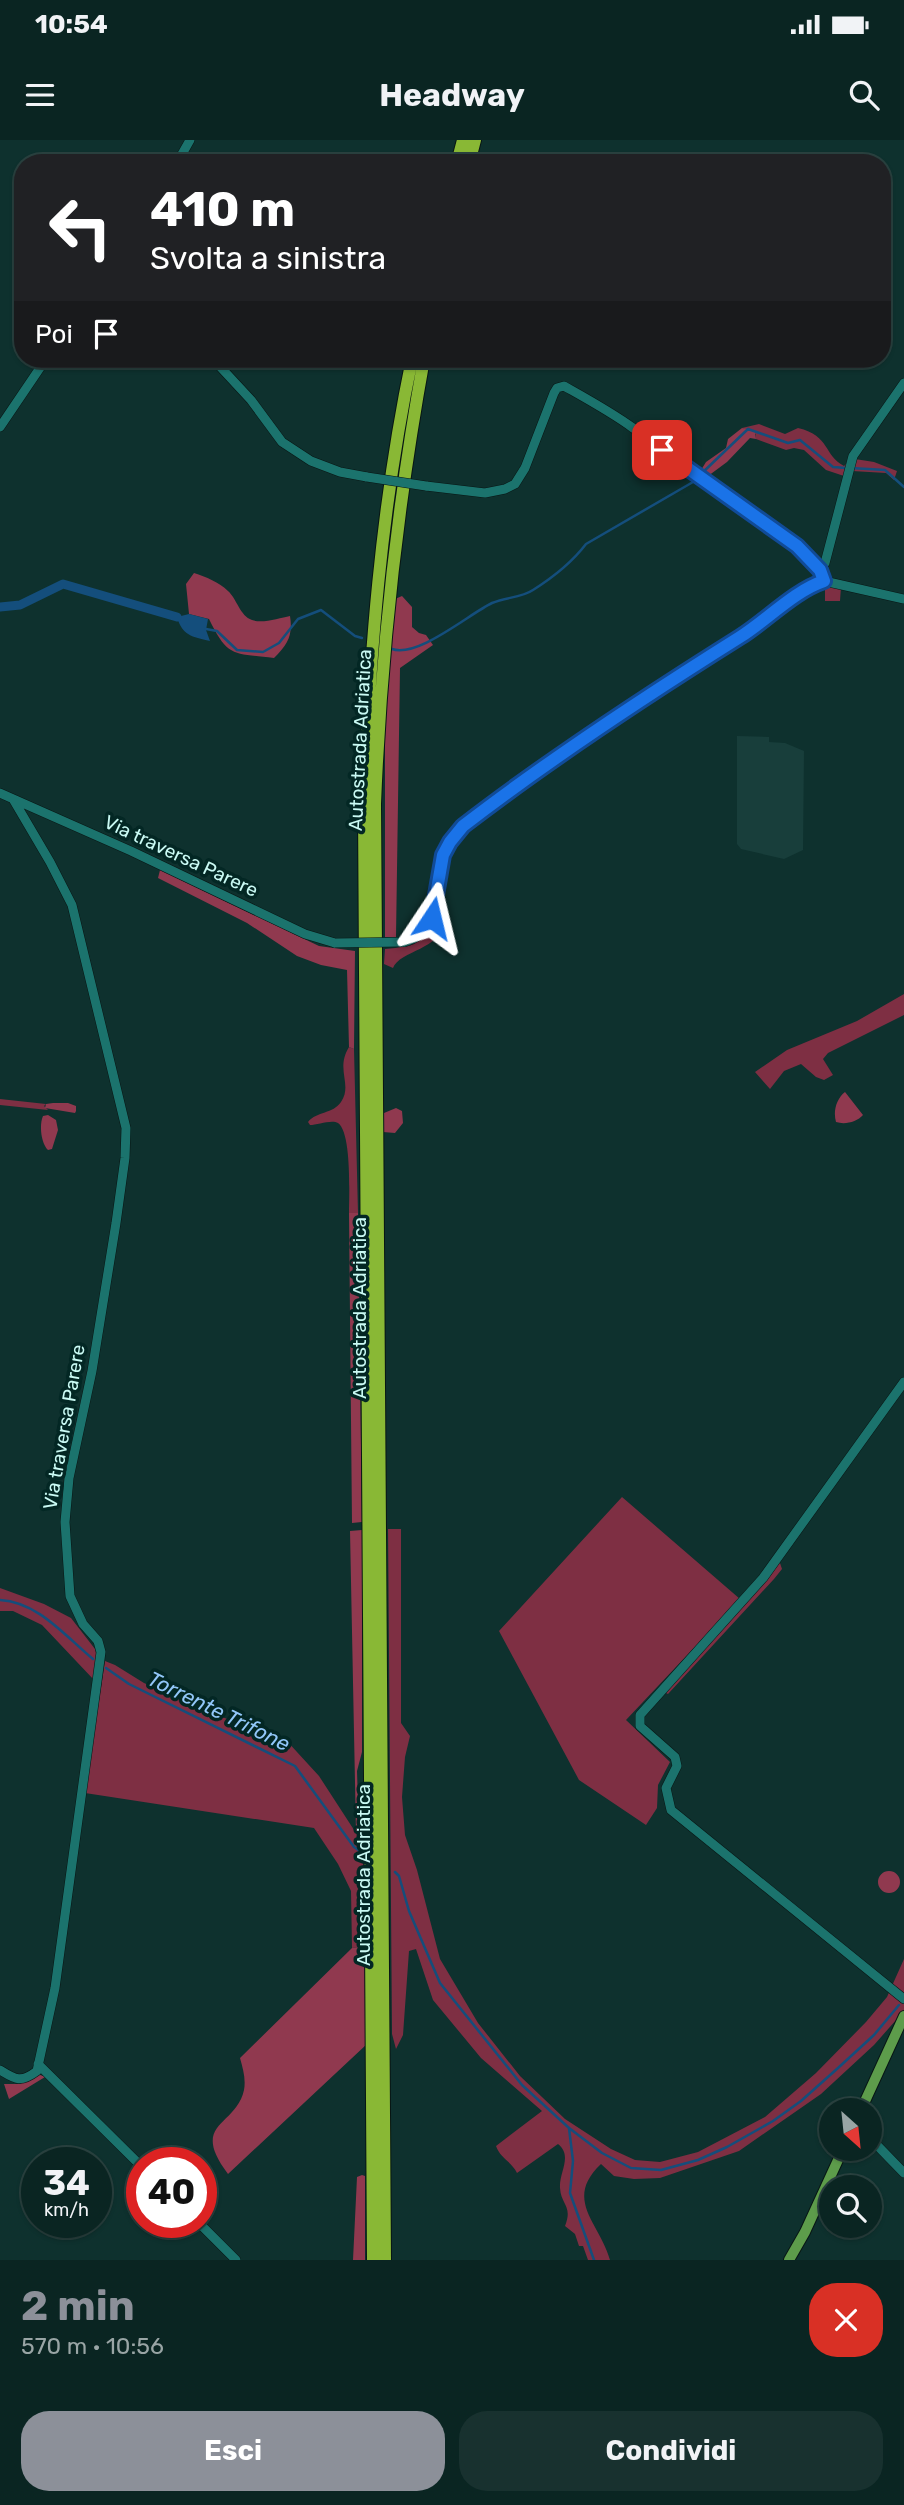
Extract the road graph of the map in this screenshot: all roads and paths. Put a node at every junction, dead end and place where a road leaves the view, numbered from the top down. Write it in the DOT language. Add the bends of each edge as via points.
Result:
graph roads {
  1 [pos="40,368"];
  2 [pos="221,368"];
  3 [pos="410,368"];
  4 [pos="422,368"];
  5 [pos="904,383"];
  6 [pos="0,427"];
  7 [pos="820,570"];
  8 [pos="824,581"];
  9 [pos="904,599"];
  10 [pos="0,793"];
  11 [pos="13,799"];
  12 [pos="904,1382"];
  13 [pos="904,1999"];
  14 [pos="904,2016"];
  15 [pos="38,2064"];
  16 [pos="0,2070"];
  17 [pos="866,2098"];
  18 [pos="882,2150"];
  19 [pos="126,2151"];
  20 [pos="838,2161"];
  21 [pos="904,2173"];
  22 [pos="214,2238"];
  23 [pos="236,2260"];
  24 [pos="373,2260"];
  25 [pos="385,2260"];
  26 [pos="789,2260"];
  1 -- 6 [label="street"];
  2 -- 7 [label="street, bridge" via="282,442 311,461 340,472 485,493 515,484 554,393 564,386 631,427 774,528"];
  3 -- 24 [label="highway, Autostrada Adriatica" via="379,573 364,808"];
  4 -- 25 [label="highway, Autostrada Adriatica" via="391,572 375,804"];
  5 -- 7 [label="street" via="853,456"];
  7 -- 8 [label="street"];
  8 -- 9 [label="street"];
  8 -- 11 [label="street, Via traversa Parere, bridge" via="664,685 463,826 443,855 430,922 419,935 404,942 335,943 305,934"];
  10 -- 11 [label="street, Via traversa Parere"];
  11 -- 15 [label="street, Via traversa Parere" via="72,905 126,1128 97,1345 66,1499 70,1596 101,1652 55,1988"];
  12 -- 13 [label="street" via="763,1578 640,1715 640,1726 675,1757 677,1766 666,1788 670,1810"];
  14 -- 17 [label="main road"];
  15 -- 16 [label="street" via="37,2071 27,2078 15,2079"];
  15 -- 19 [label="street"];
  18 -- 21 [label="street"];
  20 -- 26 [label="main road"];
  22 -- 23 [label="street"];
}
